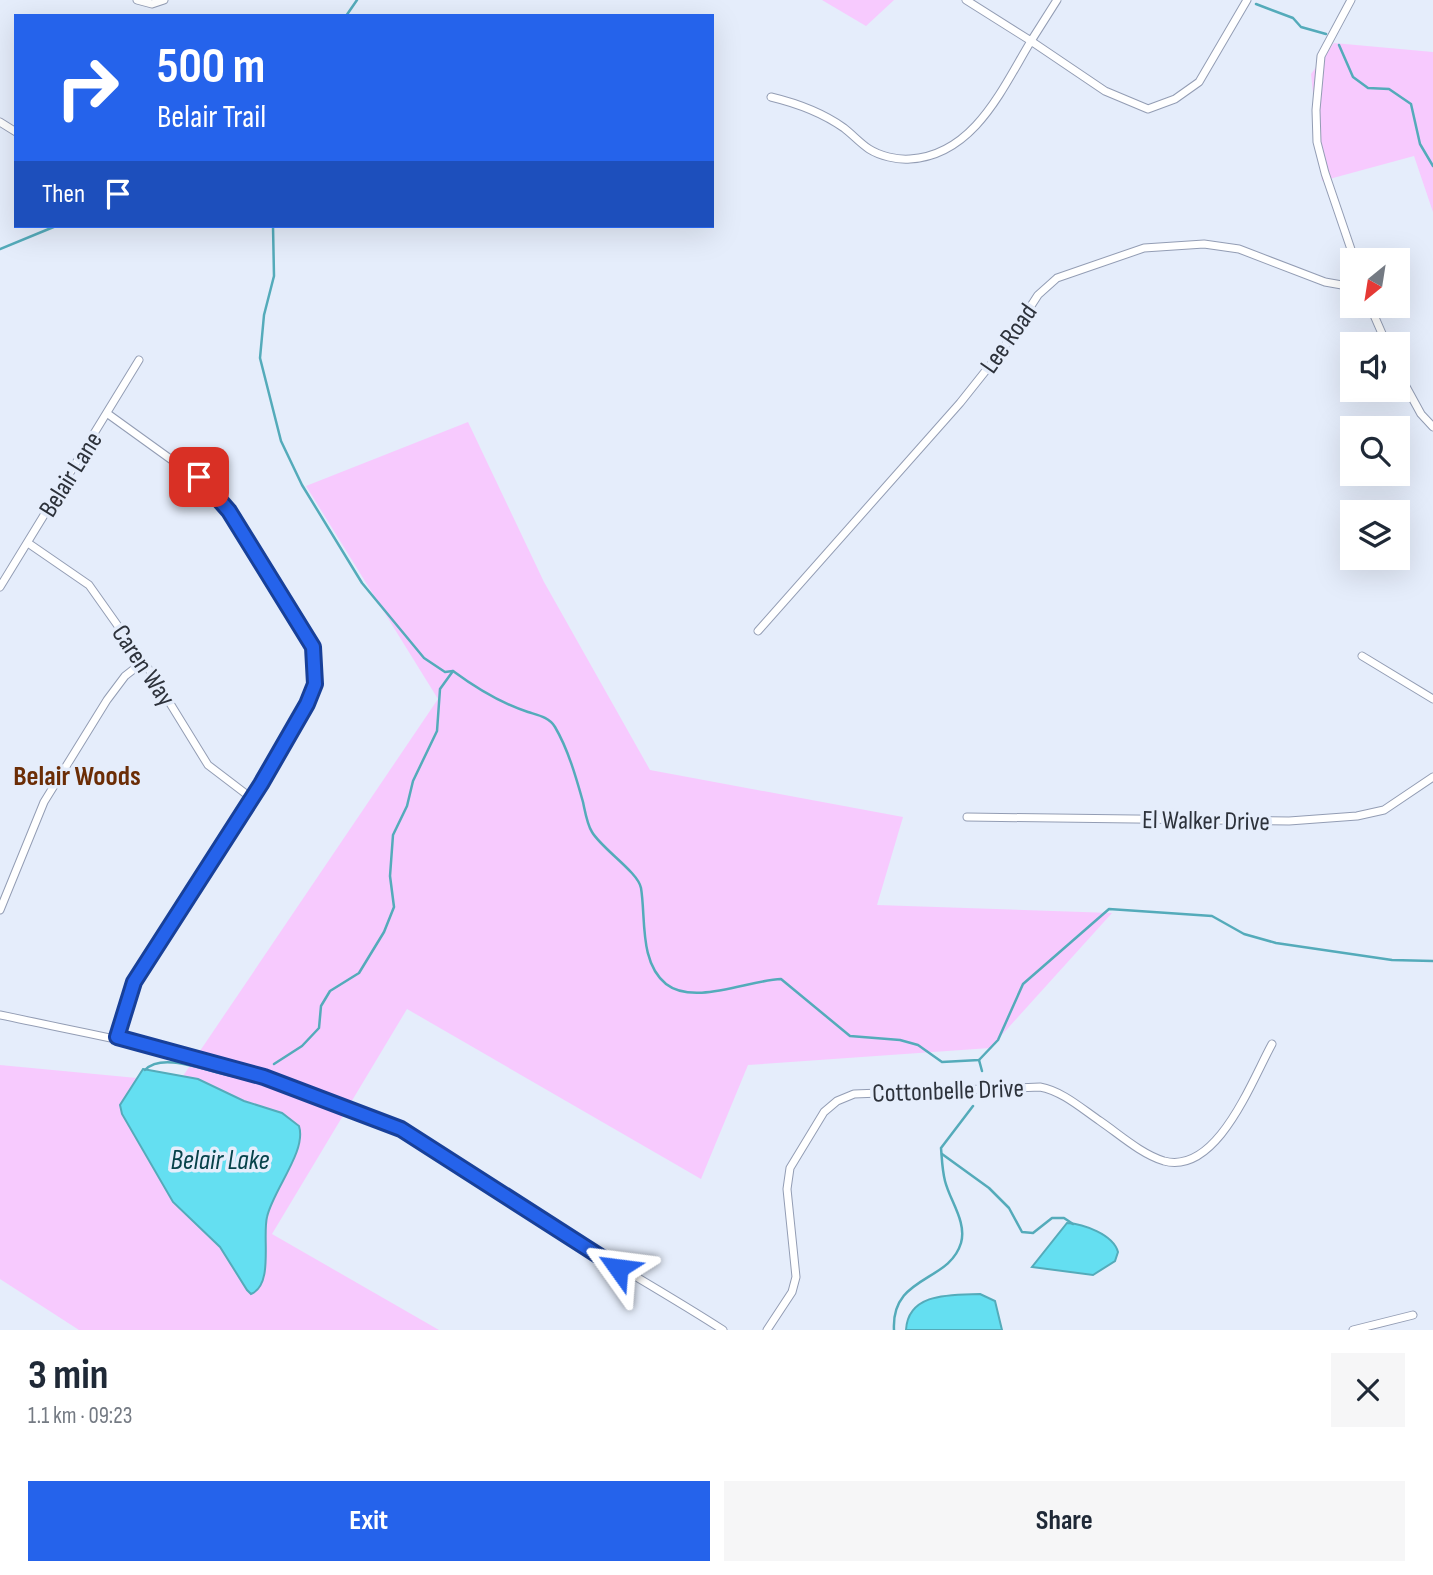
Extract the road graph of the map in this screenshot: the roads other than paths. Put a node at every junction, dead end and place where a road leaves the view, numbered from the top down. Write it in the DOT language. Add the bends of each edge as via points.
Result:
graph roads {
  1 [pos="137,0"];
  2 [pos="164,0"];
  3 [pos="966,0"];
  4 [pos="1057,0"];
  5 [pos="1247,0"];
  6 [pos="1351,0"];
  7 [pos="1031,41"];
  8 [pos="771,97"];
  9 [pos="1351,248"];
  10 [pos="1340,285"];
  11 [pos="139,360"];
  12 [pos="1410,394"];
  13 [pos="108,414"];
  14 [pos="1433,427"];
  15 [pos="28,543"];
  16 [pos="0,587"];
  17 [pos="758,631"];
  18 [pos="1362,656"];
  19 [pos="143,662"];
  20 [pos="1433,699"];
  21 [pos="1433,777"];
  22 [pos="250,797"];
  23 [pos="967,817"];
  24 [pos="0,910"];
  25 [pos="0,1015"];
  26 [pos="117,1037"];
  27 [pos="1272,1044"];
  28 [pos="1413,1315"];
  29 [pos="723,1330"];
  30 [pos="767,1330"];
  31 [pos="1353,1330"];
  1 -- 2 [label="street" via="152,4"];
  3 -- 7 [label="street"];
  4 -- 7 [label="street"];
  5 -- 7 [label="street" via="1199,82 1175,99 1148,109 1105,91"];
  6 -- 9 [label="street" via="1321,57 1316,110 1317,142"];
  7 -- 8 [label="street" via="979,123 960,142 921,159 900,160 871,150 842,127 793,102"];
  10 -- 17 [label="street, Lee Road" via="1239,249 1204,244 1144,248 1057,278 1038,295 960,403"];
  11 -- 13 [label="street, Belair Lane"];
  12 -- 14 [label="street"];
  13 -- 15 [label="street, Belair Lane"];
  13 -- 22 [label="street" via="212,489 313,647 317,670 307,704"];
  15 -- 16 [label="street, Belair Lane"];
  15 -- 19 [label="street, Caren Way" via="89,584"];
  18 -- 20 [label="street"];
  19 -- 22 [label="street, Caren Way" via="208,765"];
  19 -- 24 [label="street" via="107,700 44,802"];
  21 -- 23 [label="street, El Walker Drive" via="1384,810 1357,816 1289,821"];
  22 -- 26 [label="street" via="134,982"];
  25 -- 26 [label="street"];
  26 -- 29 [label="street" via="264,1077 401,1129"];
  27 -- 30 [label="street, Cottonbelle Drive" via="1219,1139 1188,1161 1168,1162 1151,1155 1063,1096 1040,1087 854,1094 837,1101 819,1118 790,1168 787,1189 796,1277 792,1292"];
  28 -- 31 [label="street"];
}
